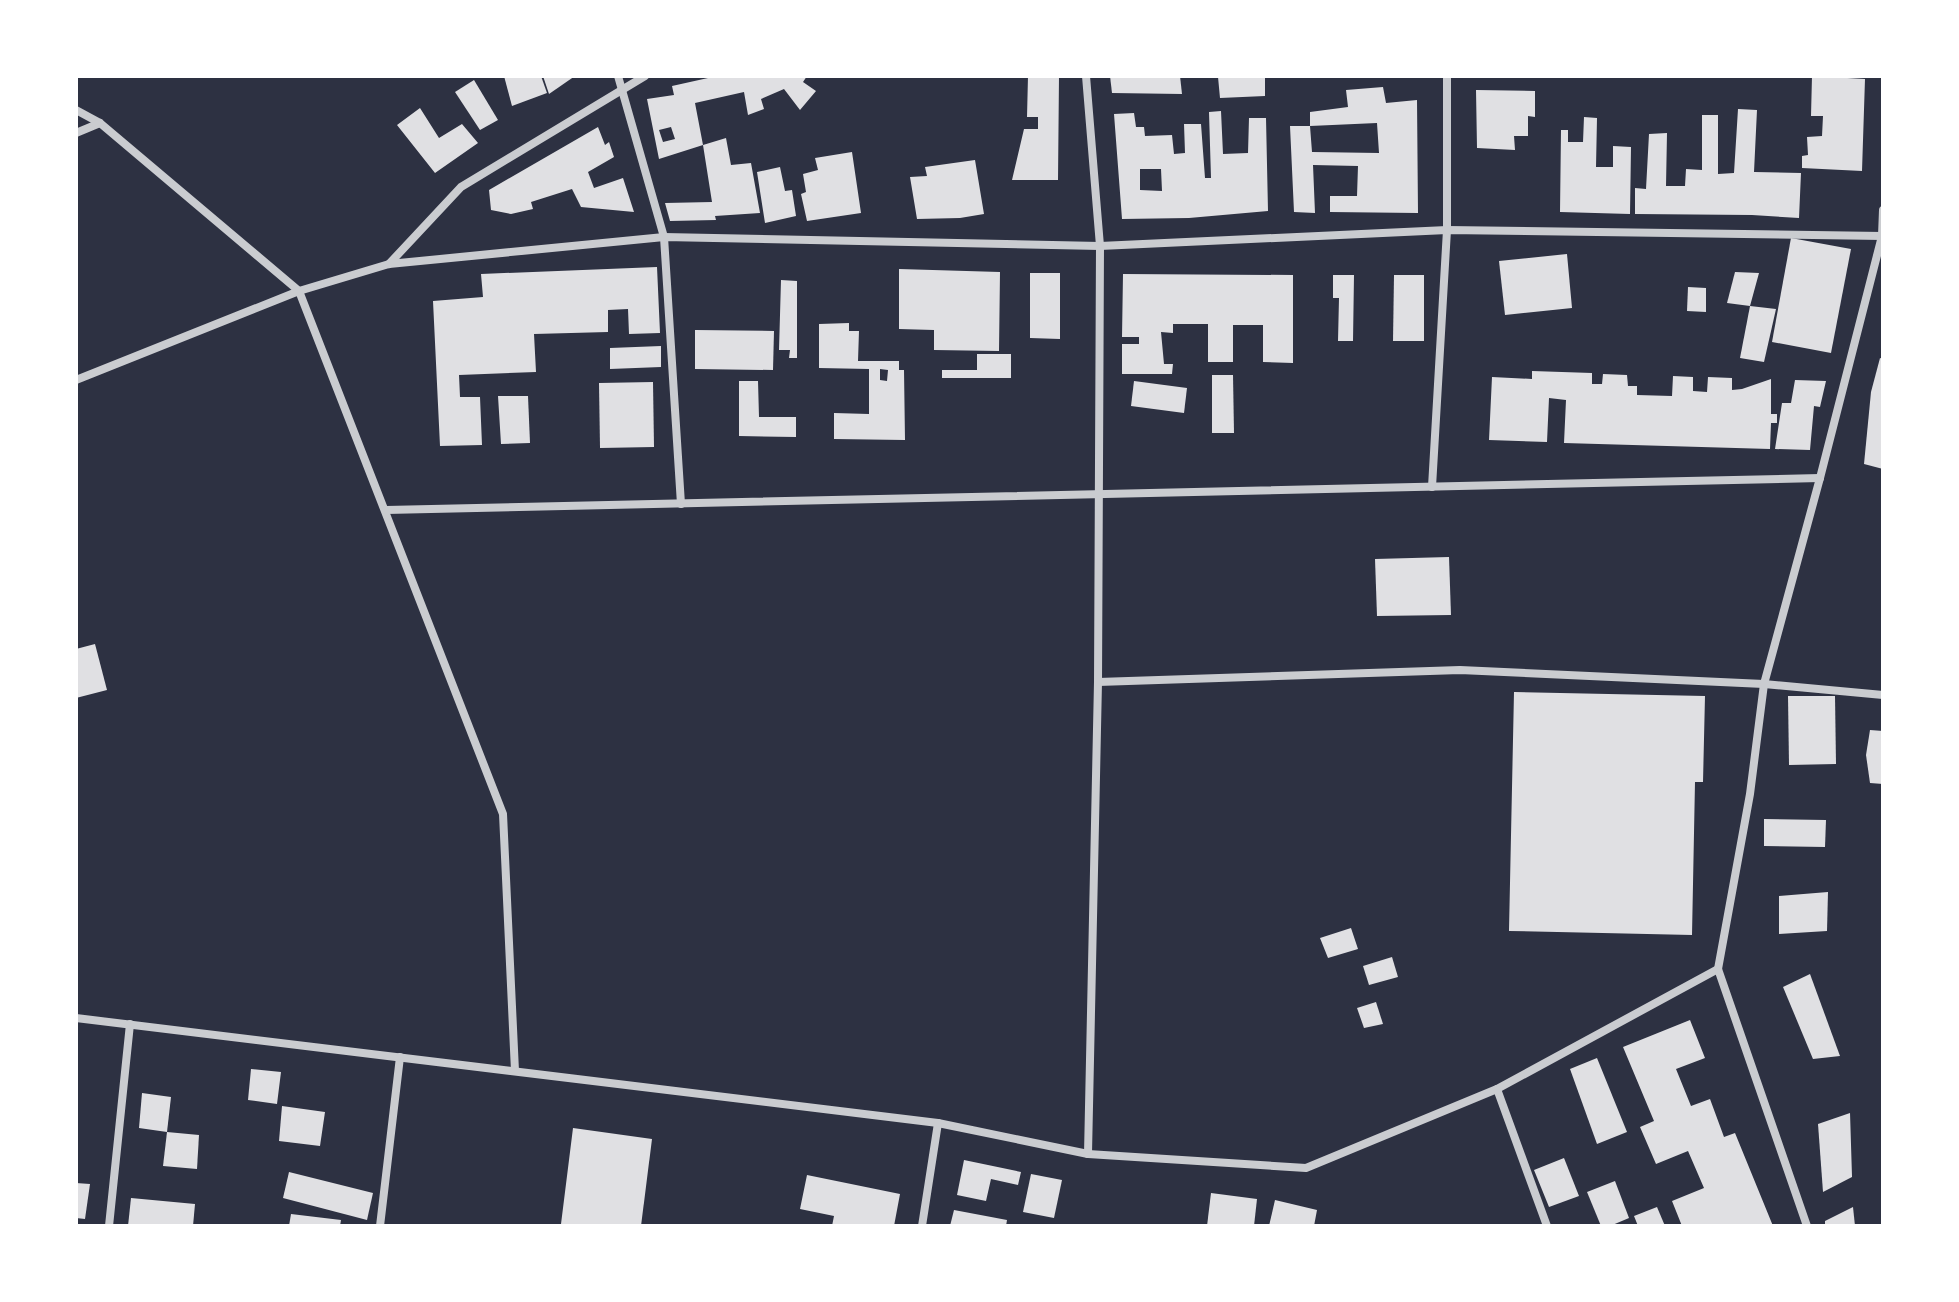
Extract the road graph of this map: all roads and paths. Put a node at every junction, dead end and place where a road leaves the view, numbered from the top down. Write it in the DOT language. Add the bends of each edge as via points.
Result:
graph roads {
  1 [pos="618,76"];
  2 [pos="645,76"];
  3 [pos="1086,76"];
  4 [pos="1447,76"];
  5 [pos="624,90"];
  6 [pos="76,110"];
  7 [pos="100,123"];
  8 [pos="76,133"];
  9 [pos="1883,210"];
  10 [pos="1447,230"];
  11 [pos="1883,236"];
  12 [pos="664,237"];
  13 [pos="1100,246"];
  14 [pos="389,264"];
  15 [pos="299,291"];
  16 [pos="76,380"];
  17 [pos="1820,478"];
  18 [pos="1432,487"];
  19 [pos="1099,495"];
  20 [pos="681,504"];
  21 [pos="386,510"];
  22 [pos="1098,682"];
  23 [pos="1764,684"];
  24 [pos="1883,695"];
  25 [pos="1718,969"];
  26 [pos="76,1018"];
  27 [pos="130,1024"];
  28 [pos="400,1057"];
  29 [pos="515,1071"];
  30 [pos="1497,1089"];
  31 [pos="938,1123"];
  32 [pos="1088,1154"];
  33 [pos="109,1226"];
  34 [pos="380,1226"];
  35 [pos="922,1226"];
  36 [pos="1547,1226"];
  37 [pos="1807,1226"];
  1 -- 5 [label="street"];
  2 -- 5 [label="street"];
  3 -- 13 [label="street"];
  4 -- 10 [label="street"];
  5 -- 12 [label="street"];
  5 -- 14 [label="street" via="461,187"];
  6 -- 7 [label="street"];
  7 -- 8 [label="street"];
  7 -- 15 [label="street"];
  9 -- 11 [label="street"];
  10 -- 11 [label="street"];
  10 -- 13 [label="street"];
  10 -- 18 [label="street"];
  11 -- 17 [label="street"];
  12 -- 13 [label="street"];
  12 -- 14 [label="street"];
  12 -- 20 [label="street"];
  13 -- 19 [label="street"];
  14 -- 15 [label="street"];
  15 -- 16 [label="street"];
  15 -- 21 [label="street"];
  17 -- 18 [label="street"];
  17 -- 23 [label="street"];
  18 -- 19 [label="street"];
  19 -- 20 [label="street"];
  19 -- 22 [label="street"];
  20 -- 21 [label="street"];
  21 -- 29 [label="street" via="503,814"];
  22 -- 23 [label="street" via="1460,670"];
  22 -- 32 [label="street"];
  23 -- 24 [label="street"];
  23 -- 25 [label="street"];
  25 -- 30 [label="street"];
  25 -- 37 [label="street"];
  26 -- 27 [label="street"];
  27 -- 28 [label="street"];
  27 -- 33 [label="street"];
  28 -- 29 [label="street"];
  28 -- 34 [label="street"];
  29 -- 31 [label="street"];
  30 -- 32 [label="street" via="1306,1168"];
  30 -- 36 [label="street"];
  31 -- 32 [label="street"];
  31 -- 35 [label="street"];
}
